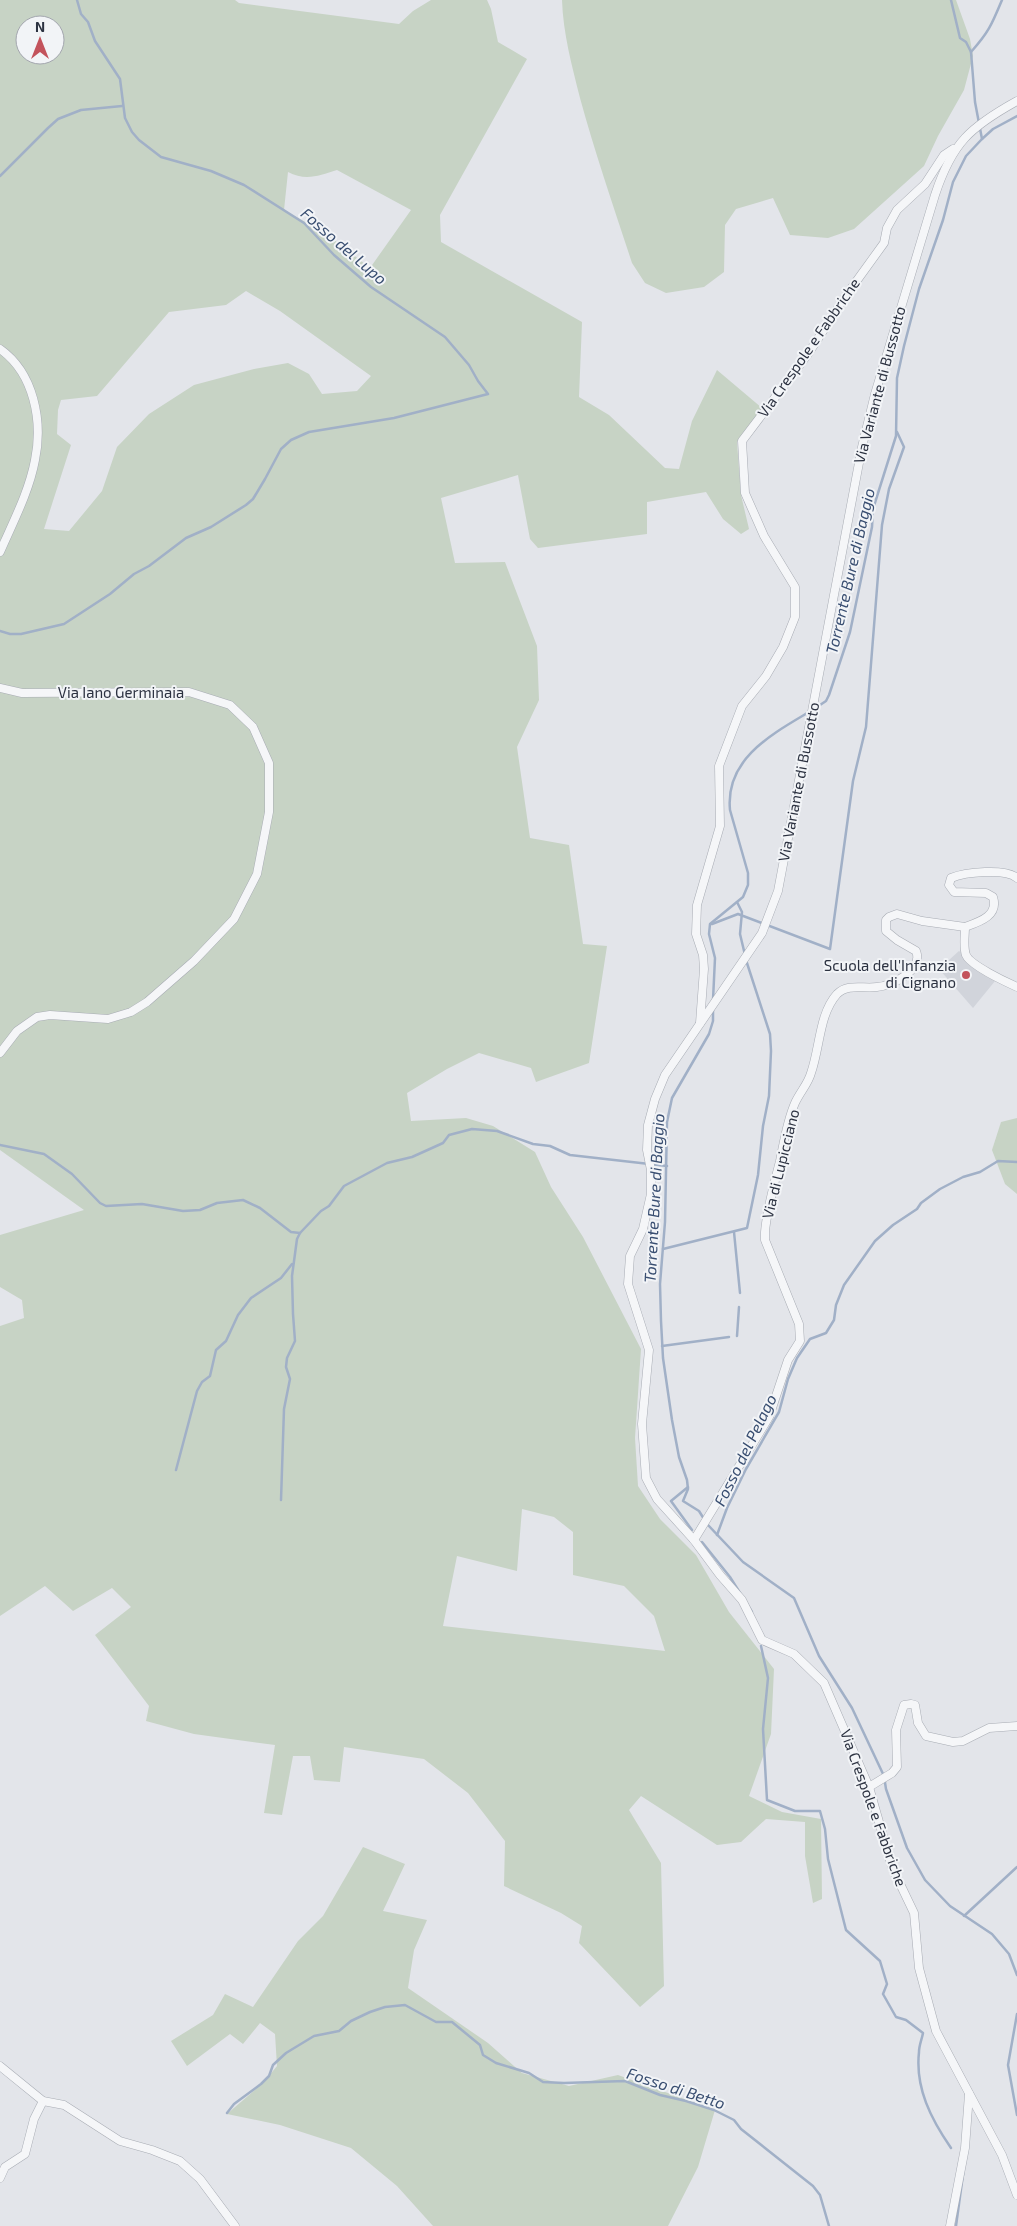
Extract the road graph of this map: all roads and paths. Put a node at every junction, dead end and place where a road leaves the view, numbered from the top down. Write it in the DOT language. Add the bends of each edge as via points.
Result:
graph roads {
  1 [pos="1017,101"];
  2 [pos="957,146"];
  3 [pos="0,349"];
  4 [pos="0,552"];
  5 [pos="0,688"];
  6 [pos="1017,878"];
  7 [pos="965,926"];
  8 [pos="1017,987"];
  9 [pos="725,988"];
  10 [pos="700,1023"];
  11 [pos="0,1053"];
  12 [pos="694,1540"];
  13 [pos="1017,1726"];
  14 [pos="871,1786"];
  15 [pos="0,2066"];
  16 [pos="969,2094"];
  17 [pos="43,2101"];
  18 [pos="0,2178"];
  19 [pos="1017,2194"];
  20 [pos="235,2226"];
  21 [pos="950,2226"];
  1 -- 2 [label="street, Via Variante di Bussotto" via="988,118"];
  2 -- 9 [label="street, Via Variante di Bussotto" via="935,194 871,407 778,892 762,933"];
  2 -- 10 [label="street, Via Crespole e Fabbriche" via="944,155 929,180 897,210 884,243 844,296 808,354 742,441 745,493 764,536 795,587 795,617 766,676 742,706 719,766 720,826 697,905 696,934 704,969"];
  3 -- 4 [label="street" via="10,356 26,377 37,420 36,459 26,493"];
  5 -- 11 [label="street, Via Iano Germinaia" via="22,693 189,692 230,705 252,727 269,763 269,812 257,874 234,919 194,961 131,1012 108,1019 37,1017 17,1031"];
  6 -- 7 [label="street, Via di Lupicciano" via="1004,872 964,874 951,878 949,885 954,892 991,894 995,902 991,914 981,922"];
  7 -- 8 [label="street" via="968,958"];
  7 -- 12 [label="street, Via di Lupicciano" via="922,921 897,914 888,916 886,930 916,951 916,964 886,985 842,990 829,1010 811,1073 795,1103 787,1128 765,1232 765,1240 799,1324 800,1341 788,1360 769,1417"];
  9 -- 10 [label="street, Via Crespole e Fabbriche"];
  10 -- 12 [label="street, Via Crespole e Fabbriche" via="664,1075 648,1124 651,1194 643,1229 630,1256 628,1284 649,1350 642,1424 646,1478 657,1499"];
  12 -- 14 [label="street, Via Crespole e Fabbriche" via="742,1600 762,1640 794,1654 824,1682"];
  13 -- 14 [label="street" via="989,1728 963,1741 953,1742 926,1736 918,1723 915,1705 904,1705 896,1730 897,1767"];
  14 -- 16 [label="street, Via Crespole e Fabbriche" via="888,1858 914,1913 919,1968 936,2031"];
  15 -- 17 [label="street"];
  16 -- 19 [label="street, Via Crespole e Fabbriche" via="1002,2155"];
  16 -- 21 [label="street" via="965,2148"];
  17 -- 18 [label="street" via="34,2119 26,2154 5,2167"];
  17 -- 20 [label="street" via="64,2105 120,2141 180,2161 200,2179"];
}
